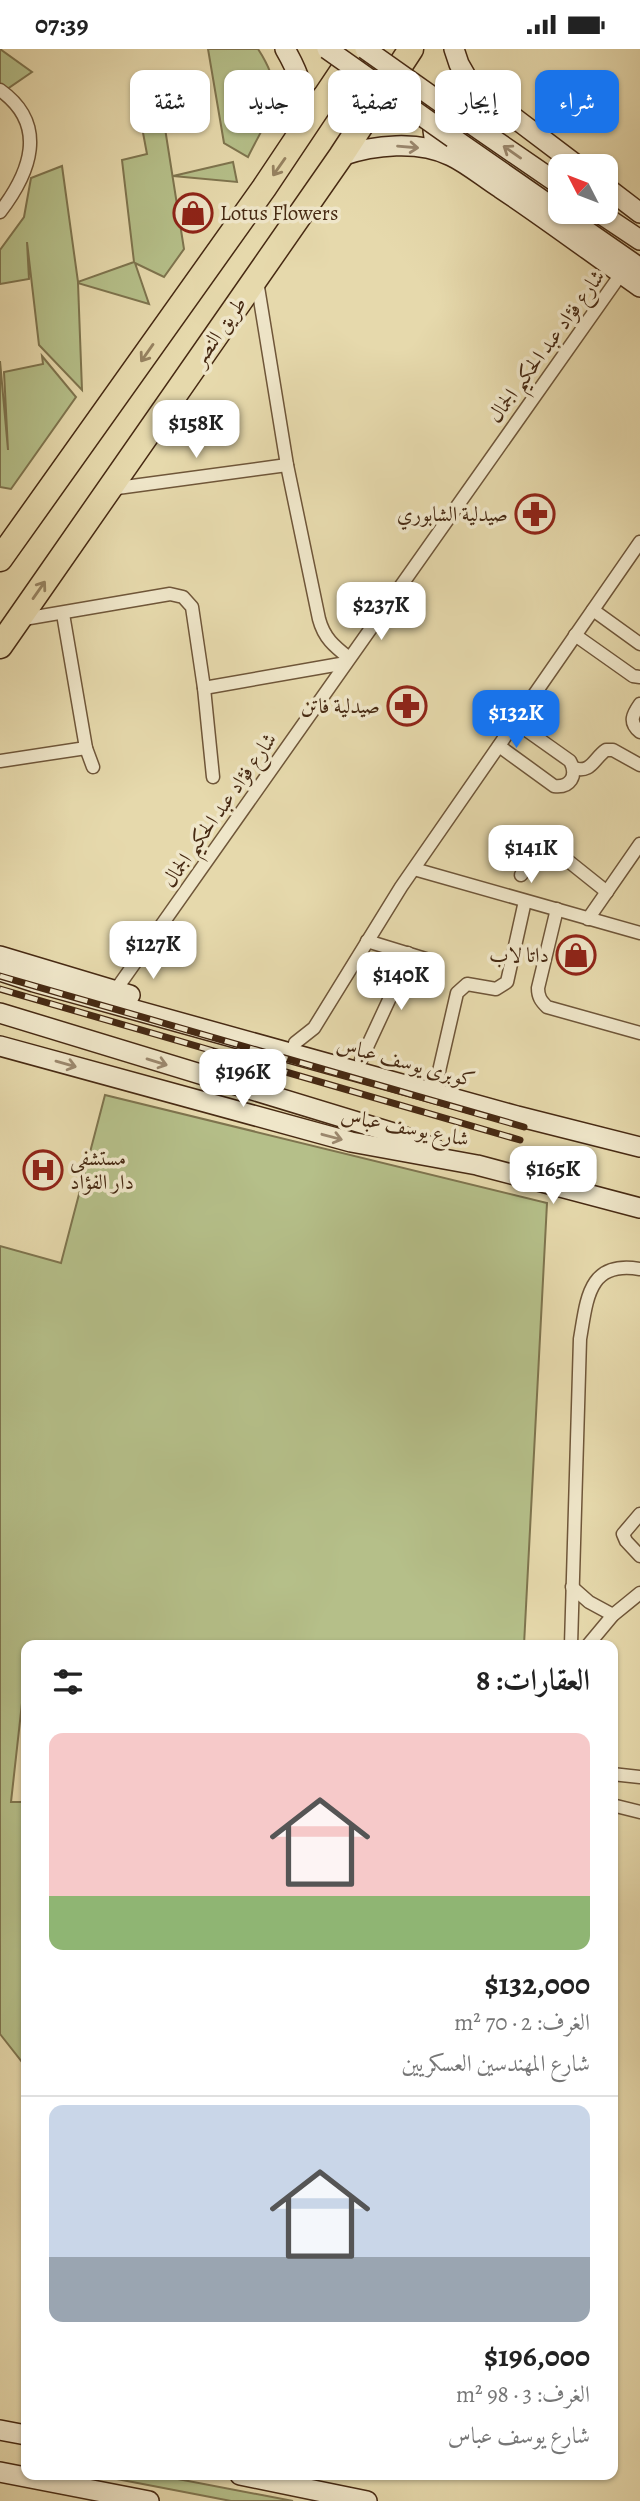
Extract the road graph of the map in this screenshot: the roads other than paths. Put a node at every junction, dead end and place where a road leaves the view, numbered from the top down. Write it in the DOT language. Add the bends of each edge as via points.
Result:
graph roads {
  1 [pos="285,49"];
  2 [pos="327,49"];
  3 [pos="357,49"];
  4 [pos="365,49"];
  5 [pos="411,49"];
  6 [pos="454,49"];
  7 [pos="294,70"];
  8 [pos="397,70"];
  9 [pos="462,70"];
  10 [pos="0,90"];
  11 [pos="328,97"];
  12 [pos="324,98"];
  13 [pos="435,111"];
  14 [pos="314,114"];
  15 [pos="521,123"];
  16 [pos="302,133"];
  17 [pos="356,133"];
  18 [pos="452,147"];
  19 [pos="562,154"];
  20 [pos="341,156"];
  21 [pos="548,177"];
  22 [pos="618,196"];
  23 [pos="0,212"];
  24 [pos="640,213"];
  25 [pos="616,224"];
  26 [pos="640,240"];
  27 [pos="631,271"];
  28 [pos="256,278"];
  29 [pos="640,287"];
  30 [pos="287,465"];
  31 [pos="110,489"];
  32 [pos="640,542"];
  33 [pos="0,559"];
  34 [pos="593,610"];
  35 [pos="63,614"];
  36 [pos="18,620"];
  37 [pos="576,635"];
  38 [pos="640,644"];
  39 [pos="0,646"];
  40 [pos="347,661"];
  41 [pos="640,677"];
  42 [pos="204,688"];
  43 [pos="640,704"];
  44 [pos="515,722"];
  45 [pos="640,731"];
  46 [pos="499,746"];
  47 [pos="86,748"];
  48 [pos="0,761"];
  49 [pos="640,765"];
  50 [pos="93,767"];
  51 [pos="574,768"];
  52 [pos="213,777"];
  53 [pos="640,844"];
  54 [pos="414,869"];
  55 [pos="521,875"];
  56 [pos="607,892"];
  57 [pos="526,901"];
  58 [pos="557,909"];
  59 [pos="587,919"];
  60 [pos="640,933"];
  61 [pos="367,941"];
  62 [pos="408,953"];
  63 [pos="0,956"];
  64 [pos="432,961"];
  65 [pos="0,971"];
  66 [pos="115,991"];
  67 [pos="0,1013"];
  68 [pos="640,1033"];
  69 [pos="295,1042"];
  70 [pos="0,1045"];
  71 [pos="361,1060"];
  72 [pos="437,1080"];
  73 [pos="517,1116"];
  74 [pos="640,1147"];
  75 [pos="477,1165"];
  76 [pos="640,1208"];
  77 [pos="640,1269"];
  78 [pos="640,1514"];
  79 [pos="640,1556"];
  80 [pos="572,1587"];
  81 [pos="640,1593"];
  82 [pos="614,1615"];
  83 [pos="571,1640"];
  84 [pos="592,1640"];
  85 [pos="618,1775"];
  86 [pos="640,1777"];
  87 [pos="618,1806"];
  88 [pos="640,1812"];
  89 [pos="0,2430"];
  90 [pos="21,2434"];
  91 [pos="0,2472"];
  92 [pos="21,2476"];
  93 [pos="41,2480"];
  94 [pos="264,2480"];
  95 [pos="149,2501"];
  96 [pos="367,2501"];
  1 -- 7 [label="main road"];
  2 -- 18 [label="main road, bridge"];
  3 -- 12 [label="highway"];
  21 -- 4 [label="main road, one-way, bridge"];
  5 -- 8 [label="highway, طريق النصر"];
  6 -- 9 [label="main road"];
  10 -- 23 [label="street" via="26,118 29,133 25,172"];
  11 -- 12 [label="highway"];
  12 -- 14 [label="highway"];
  13 -- 18 [label="main road" via="434,137 441,148"];
  15 -- 19 [label="main road"];
  16 -- 33 [label="highway, one-way"];
  17 -- 20 [label="highway, طريق النصر"];
  20 -- 18 [label="main road, one-way" via="388,146"];
  18 -- 27 [label="main road"];
  20 -- 28 [label="highway, طريق النصر"];
  22 -- 24 [label="main road"];
  25 -- 26 [label="main road"];
  27 -- 29 [label="main road"];
  27 -- 40 [label="street, شارع فؤاد عبد الحكيم الجمال"];
  28 -- 30 [label="street"];
  28 -- 31 [label="highway, طريق النصر"];
  30 -- 31 [label="street"];
  30 -- 40 [label="street" via="323,632"];
  36 -- 31 [label="highway, طريق النصر, one-way"];
  32 -- 34 [label="street"];
  34 -- 37 [label="street"];
  34 -- 38 [label="street"];
  35 -- 36 [label="street"];
  35 -- 42 [label="street" via="170,594 183,597 192,607"];
  35 -- 47 [label="street"];
  36 -- 39 [label="highway, طريق النصر"];
  37 -- 41 [label="street"];
  37 -- 44 [label="street"];
  40 -- 42 [label="street"];
  40 -- 66 [label="street, شارع فؤاد عبد الحكيم الجمال"];
  42 -- 52 [label="street"];
  43 -- 45 [label="street" via="632,717"];
  44 -- 46 [label="street"];
  44 -- 51 [label="street"];
  46 -- 51 [label="street" via="554,786 569,783"];
  46 -- 54 [label="street"];
  47 -- 48 [label="street"];
  47 -- 50 [label="street"];
  49 -- 51 [label="street" via="606,750 588,769"];
  53 -- 56 [label="street"];
  54 -- 57 [label="street"];
  54 -- 61 [label="street"];
  55 -- 56 [label="street" via="541,849 552,848"];
  56 -- 59 [label="street"];
  57 -- 58 [label="street"];
  57 -- 72 [label="street" via="507,982 496,989 467,984 457,993"];
  58 -- 59 [label="street"];
  58 -- 68 [label="street" via="538,988 542,1002"];
  59 -- 60 [label="street"];
  61 -- 62 [label="street"];
  61 -- 69 [label="street" via="314,1028"];
  62 -- 64 [label="street"];
  62 -- 71 [label="street"];
  63 -- 66 [label="main road"];
  65 -- 73 [label="main road, كوبرى يوسف عباس"];
  66 -- 69 [label="main road"];
  67 -- 75 [label="main road, one-way" via="397,1134"];
  69 -- 71 [label="main road"];
  70 -- 75 [label="main road, شارع يوسف عباس, one-way" via="351,1142"];
  71 -- 72 [label="main road"];
  72 -- 73 [label="main road" via="486,1095"];
  73 -- 74 [label="main road"];
  75 -- 76 [label="main road, شارع يوسف عباس"];
  77 -- 80 [label="street" via="618,1266 603,1274 585,1308 577,1380"];
  78 -- 79 [label="street" via="623,1534"];
  80 -- 82 [label="street"];
  80 -- 83 [label="street"];
  81 -- 82 [label="street"];
  82 -- 84 [label="street"];
  85 -- 86 [label="street"];
  87 -- 88 [label="street"];
  89 -- 90 [label="main road"];
  91 -- 92 [label="main road"];
  93 -- 95 [label="main road"];
  94 -- 96 [label="main road"];
}
